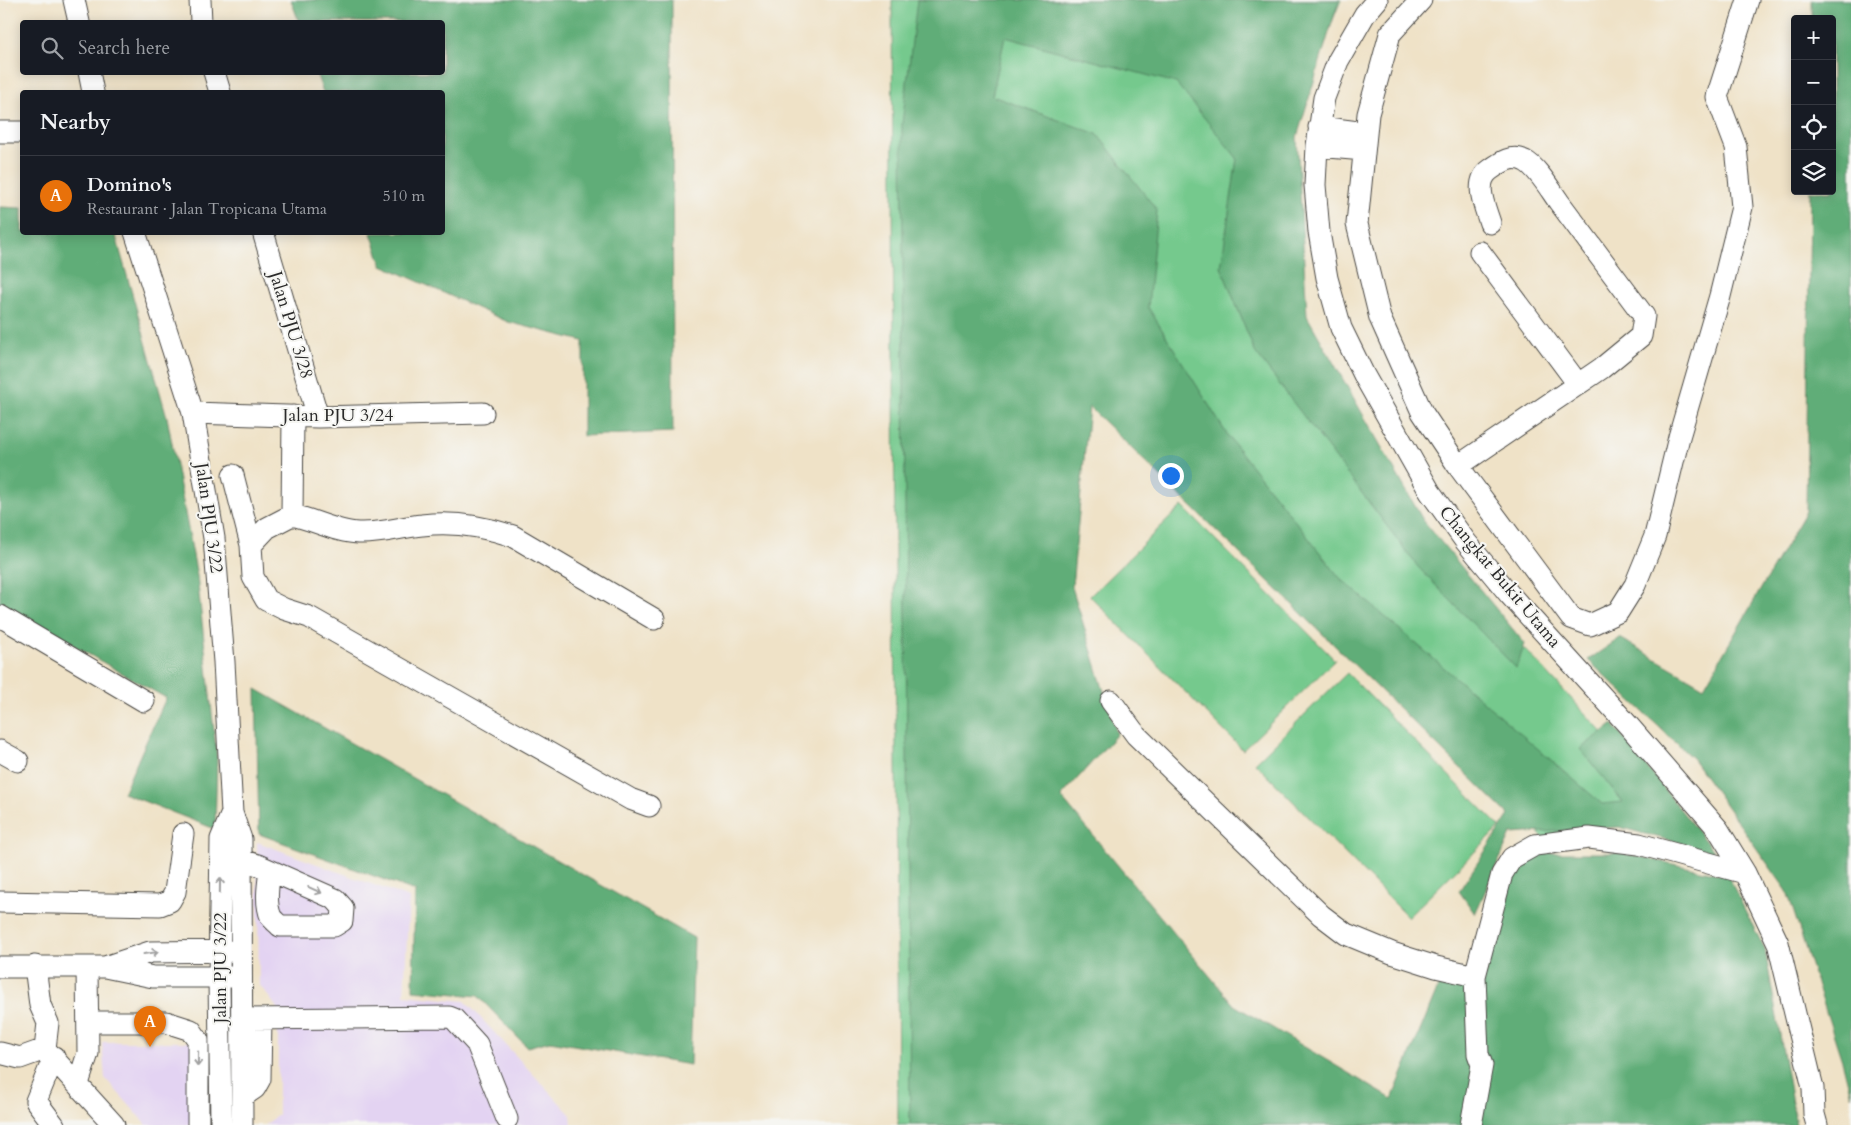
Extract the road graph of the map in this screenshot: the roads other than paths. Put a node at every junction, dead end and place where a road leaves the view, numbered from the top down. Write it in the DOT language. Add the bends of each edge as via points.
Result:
graph roads {
  1 [pos="74,0"];
  2 [pos="200,0"];
  3 [pos="1377,0"];
  4 [pos="1421,0"];
  5 [pos="1748,0"];
  6 [pos="78,20"];
  7 [pos="201,20"];
  8 [pos="90,75"];
  9 [pos="215,75"];
  10 [pos="94,90"];
  11 [pos="219,90"];
  12 [pos="0,132"];
  13 [pos="20,132"];
  14 [pos="1318,136"];
  15 [pos="1365,141"];
  16 [pos="1490,223"];
  17 [pos="136,235"];
  18 [pos="264,235"];
  19 [pos="1480,252"];
  20 [pos="1578,384"];
  21 [pos="193,413"];
  22 [pos="484,413"];
  23 [pos="294,416"];
  24 [pos="318,417"];
  25 [pos="1458,466"];
  26 [pos="232,475"];
  27 [pos="292,515"];
  28 [pos="252,545"];
  29 [pos="0,616"];
  30 [pos="654,619"];
  31 [pos="144,700"];
  32 [pos="1111,701"];
  33 [pos="649,806"];
  34 [pos="232,813"];
  35 [pos="183,834"];
  36 [pos="241,860"];
  37 [pos="270,871"];
  38 [pos="1745,873"];
  39 [pos="0,902"];
  40 [pos="219,951"];
  41 [pos="242,951"];
  42 [pos="35,966"];
  43 [pos="0,967"];
  44 [pos="96,967"];
  45 [pos="1475,976"];
  46 [pos="242,977"];
  47 [pos="219,978"];
  48 [pos="252,1019"];
  49 [pos="88,1022"];
  50 [pos="0,1053"];
  51 [pos="49,1053"];
  52 [pos="78,1084"];
  53 [pos="1813,1088"];
  54 [pos="507,1119"];
  55 [pos="54,1125"];
  56 [pos="114,1125"];
  57 [pos="198,1125"];
  58 [pos="221,1125"];
  59 [pos="242,1125"];
  60 [pos="1471,1125"];
  61 [pos="1817,1125"];
  62 [pos="1833,1125"];
  1 -- 6 [label="street"];
  2 -- 7 [label="street"];
  3 -- 14 [label="street, Changkat Bukit Utama" via="1338,62 1324,98"];
  4 -- 15 [label="street" via="1390,34 1368,114"];
  5 -- 25 [label="street" via="1717,97 1736,147 1742,207 1720,296 1678,437 1655,536 1635,585 1618,612 1590,625 1571,618"];
  8 -- 10 [label="street"];
  9 -- 11 [label="street"];
  12 -- 13 [label="street"];
  14 -- 15 [label="street"];
  14 -- 38 [label="street, Changkat Bukit Utama" via="1315,185 1319,232 1326,278 1341,328 1430,492 1466,542 1510,594 1718,829"];
  15 -- 25 [label="street" via="1357,224 1380,318 1422,412"];
  16 -- 20 [label="street" via="1482,196 1487,172 1508,159 1526,161 1644,316 1641,336"];
  17 -- 21 [label="street, Jalan PJU 3/22"];
  18 -- 24 [label="street, Jalan PJU 3/28"];
  19 -- 20 [label="street"];
  20 -- 25 [label="street"];
  21 -- 23 [label="street, Jalan PJU 3/24"];
  21 -- 34 [label="street, Jalan PJU 3/22" via="214,538"];
  22 -- 24 [label="street, Jalan PJU 3/24"];
  23 -- 24 [label="street, Jalan PJU 3/24"];
  23 -- 27 [label="street"];
  26 -- 28 [label="street"];
  27 -- 28 [label="street" via="267,528"];
  27 -- 30 [label="street" via="357,533 452,523 490,528 513,536"];
  28 -- 33 [label="street" via="253,577 266,600 309,617 630,799"];
  29 -- 31 [label="street"];
  32 -- 45 [label="street" via="1136,735 1321,915 1346,934 1392,953"];
  34 -- 36 [label="street, Jalan PJU 3/22" via="241,839"];
  40 -- 34 [label="street, Jalan PJU 3/22, one-way" via="220,839"];
  35 -- 39 [label="street" via="176,892 170,901 160,904"];
  36 -- 37 [label="street"];
  36 -- 41 [label="street, Jalan PJU 3/22"];
  38 -- 45 [label="street" via="1639,844 1589,838 1535,845 1512,858 1502,874"];
  38 -- 53 [label="street, Changkat Bukit Utama" via="1778,943"];
  40 -- 41 [label="street"];
  44 -- 40 [label="street, one-way" via="150,952"];
  40 -- 47 [label="street, Jalan PJU 3/22"];
  41 -- 46 [label="street, Jalan PJU 3/22"];
  42 -- 43 [label="street"];
  42 -- 44 [label="street"];
  42 -- 51 [label="street" via="40,1005 48,1023"];
  44 -- 47 [label="street" via="153,977"];
  44 -- 49 [label="street"];
  45 -- 60 [label="street" via="1478,1054 1482,1066"];
  46 -- 47 [label="street"];
  46 -- 48 [label="street, Jalan PJU 3/22"];
  47 -- 58 [label="street, Jalan PJU 3/22"];
  48 -- 54 [label="street" via="449,1017 477,1044"];
  48 -- 59 [label="street, Jalan PJU 3/22" via="242,1096"];
  49 -- 52 [label="street" via="88,1053"];
  49 -- 57 [label="street, one-way" via="166,1022 191,1030 198,1040"];
  50 -- 51 [label="street" via="20,1058"];
  51 -- 52 [label="street"];
  51 -- 55 [label="street" via="36,1101"];
  52 -- 56 [label="street"];
  53 -- 61 [label="street, Changkat Bukit Utama"];
  53 -- 62 [label="street, Changkat Bukit Utama" via="1828,1110"];
}
